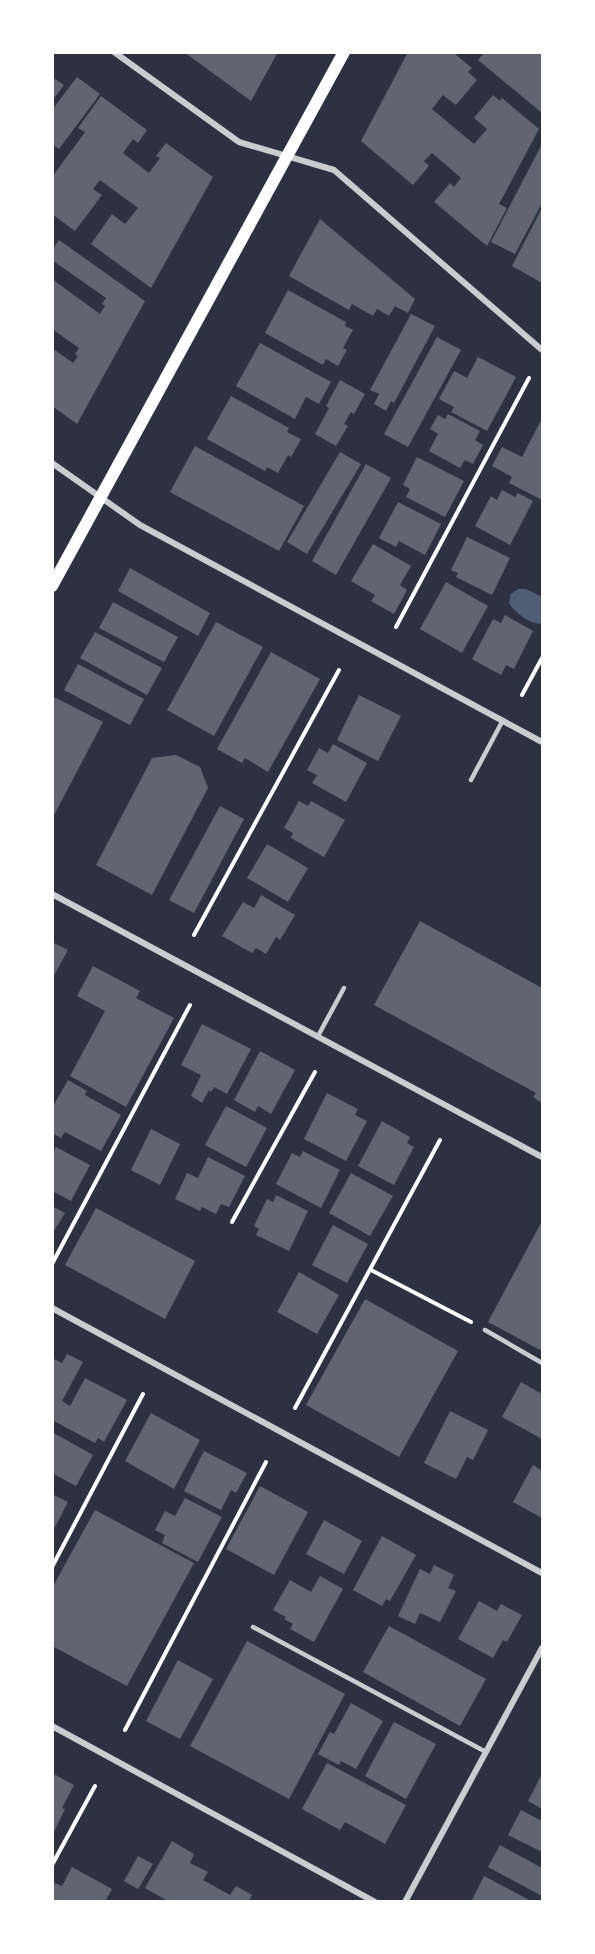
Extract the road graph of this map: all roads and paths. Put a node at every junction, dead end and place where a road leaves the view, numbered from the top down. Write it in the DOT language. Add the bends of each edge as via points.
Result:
graph roads {
  1 [pos="114,52"];
  2 [pos="344,52"];
  3 [pos="287,156"];
  4 [pos="543,350"];
  5 [pos="529,378"];
  6 [pos="52,464"];
  7 [pos="100,497"];
  8 [pos="52,585"];
  9 [pos="396,627"];
  10 [pos="543,658"];
  11 [pos="339,670"];
  12 [pos="522,695"];
  13 [pos="503,720"];
  14 [pos="543,742"];
  15 [pos="471,780"];
  16 [pos="52,894"];
  17 [pos="194,935"];
  18 [pos="344,988"];
  19 [pos="190,1005"];
  20 [pos="318,1036"];
  21 [pos="315,1072"];
  22 [pos="440,1140"];
  23 [pos="543,1157"];
  24 [pos="232,1222"];
  25 [pos="52,1264"];
  26 [pos="371,1270"];
  27 [pos="52,1308"];
  28 [pos="485,1330"];
  29 [pos="543,1363"];
  30 [pos="143,1394"];
  31 [pos="295,1408"];
  32 [pos="266,1462"];
  33 [pos="52,1567"];
  34 [pos="543,1573"];
  35 [pos="253,1627"];
  36 [pos="543,1648"];
  37 [pos="52,1726"];
  38 [pos="124,1730"];
  39 [pos="486,1752"];
  40 [pos="95,1786"];
  41 [pos="52,1865"];
  42 [pos="375,1902"];
  43 [pos="405,1902"];
  1 -- 3 [label="street" via="239,142"];
  2 -- 3 [label="main road"];
  3 -- 4 [label="street" via="334,170"];
  3 -- 7 [label="main road"];
  5 -- 9 [label="path"];
  6 -- 7 [label="street"];
  7 -- 8 [label="main road"];
  7 -- 13 [label="street" via="140,525"];
  10 -- 12 [label="path"];
  11 -- 17 [label="path"];
  13 -- 14 [label="street"];
  13 -- 15 [label="lane"];
  16 -- 20 [label="street"];
  18 -- 20 [label="lane"];
  19 -- 25 [label="path"];
  20 -- 23 [label="street"];
  21 -- 24 [label="path"];
  22 -- 26 [label="path"];
  26 -- 28 [label="path"];
  26 -- 31 [label="path"];
  27 -- 34 [label="street"];
  28 -- 29 [label="lane"];
  30 -- 33 [label="path"];
  32 -- 38 [label="path"];
  35 -- 39 [label="lane"];
  36 -- 39 [label="street"];
  37 -- 42 [label="street"];
  39 -- 43 [label="street"];
  40 -- 41 [label="path"];
}
